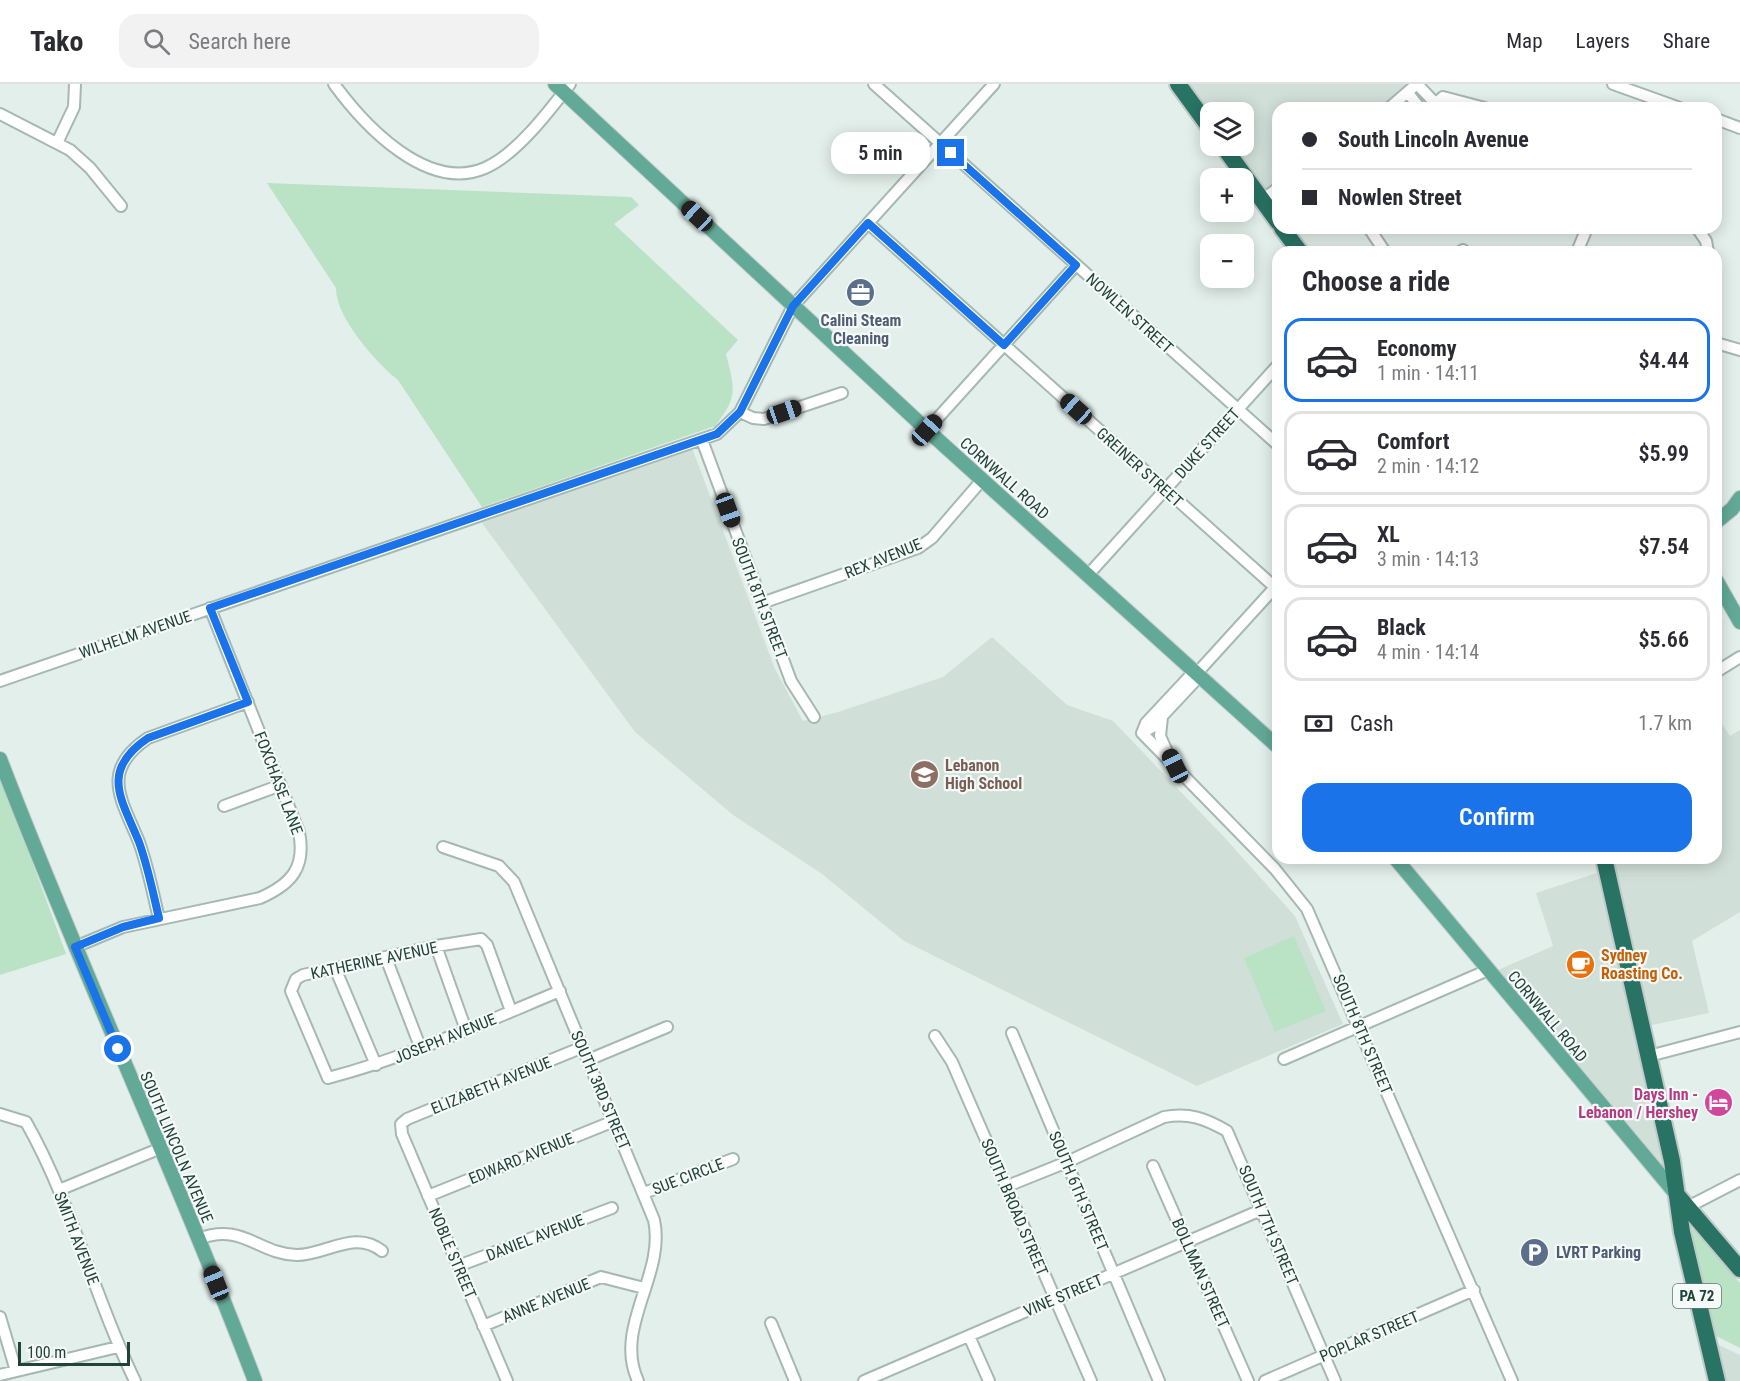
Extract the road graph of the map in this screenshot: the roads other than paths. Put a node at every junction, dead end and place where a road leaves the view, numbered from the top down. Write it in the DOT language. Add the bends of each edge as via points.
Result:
graph roads {
  1 [pos="75,84"];
  2 [pos="334,84"];
  3 [pos="874,84"];
  4 [pos="994,84"];
  5 [pos="1178,84"];
  6 [pos="1417,84"];
  7 [pos="1613,84"];
  8 [pos="563,87"];
  9 [pos="1408,93"];
  10 [pos="1397,102"];
  11 [pos="1415,102"];
  12 [pos="1430,102"];
  13 [pos="1437,102"];
  14 [pos="1462,102"];
  15 [pos="1640,102"];
  16 [pos="0,114"];
  17 [pos="1200,115"];
  18 [pos="1722,121"];
  19 [pos="1740,128"];
  20 [pos="57,143"];
  21 [pos="940,143"];
  22 [pos="1230,156"];
  23 [pos="1272,192"];
  24 [pos="1262,200"];
  25 [pos="121,206"];
  26 [pos="1272,214"];
  27 [pos="868,223"];
  28 [pos="1076,265"];
  29 [pos="793,306"];
  30 [pos="1004,345"];
  31 [pos="1722,346"];
  32 [pos="1740,350"];
  33 [pos="1272,372"];
  34 [pos="842,393"];
  35 [pos="1238,409"];
  36 [pos="740,412"];
  37 [pos="927,430"];
  38 [pos="702,440"];
  39 [pos="1272,440"];
  40 [pos="982,480"];
  41 [pos="1166,489"];
  42 [pos="1740,498"];
  43 [pos="1722,516"];
  44 [pos="1088,575"];
  45 [pos="1272,583"];
  46 [pos="1722,590"];
  47 [pos="1272,592"];
  48 [pos="762,603"];
  49 [pos="210,608"];
  50 [pos="1740,622"];
  51 [pos="1740,657"];
  52 [pos="1722,668"];
  53 [pos="1197,673"];
  54 [pos="0,681"];
  55 [pos="248,702"];
  56 [pos="814,717"];
  57 [pos="1161,717"];
  58 [pos="1142,733"];
  59 [pos="1272,742"];
  60 [pos="0,759"];
  61 [pos="1175,766"];
  62 [pos="281,785"];
  63 [pos="224,806"];
  64 [pos="443,848"];
  65 [pos="1400,864"];
  66 [pos="1605,864"];
  67 [pos="159,918"];
  68 [pos="436,946"];
  69 [pos="75,947"];
  70 [pos="386,958"];
  71 [pos="335,968"];
  72 [pos="1488,970"];
  73 [pos="560,991"];
  74 [pos="511,1011"];
  75 [pos="667,1027"];
  76 [pos="1360,1027"];
  77 [pos="466,1030"];
  78 [pos="1740,1032"];
  79 [pos="1012,1033"];
  80 [pos="935,1036"];
  81 [pos="583,1047"];
  82 [pos="421,1049"];
  83 [pos="1649,1056"];
  84 [pos="1284,1059"];
  85 [pos="588,1060"];
  86 [pos="376,1065"];
  87 [pos="328,1078"];
  88 [pos="0,1114"];
  89 [pos="614,1121"];
  90 [pos="401,1124"];
  91 [pos="161,1148"];
  92 [pos="733,1159"];
  93 [pos="1067,1162"];
  94 [pos="1153,1166"];
  95 [pos="1740,1180"];
  96 [pos="1005,1187"];
  97 [pos="59,1190"];
  98 [pos="644,1193"];
  99 [pos="428,1196"];
  100 [pos="1681,1204"];
  101 [pos="612,1208"];
  102 [pos="1262,1210"];
  103 [pos="198,1239"];
  104 [pos="1188,1242"];
  105 [pos="382,1251"];
  106 [pos="458,1266"];
  107 [pos="1740,1269"];
  108 [pos="1114,1273"];
  109 [pos="644,1288"];
  110 [pos="1474,1290"];
  111 [pos="1054,1299"];
  112 [pos="0,1317"];
  113 [pos="771,1323"];
  114 [pos="483,1326"];
  115 [pos="969,1336"];
  116 [pos="118,1347"];
  117 [pos="1324,1355"];
  118 [pos="889,1370"];
  119 [pos="16,1371"];
  120 [pos="0,1375"];
  121 [pos="135,1381"];
  122 [pos="255,1381"];
  123 [pos="507,1381"];
  124 [pos="638,1381"];
  125 [pos="795,1381"];
  126 [pos="864,1381"];
  127 [pos="894,1381"];
  128 [pos="989,1381"];
  129 [pos="1091,1381"];
  130 [pos="1159,1381"];
  131 [pos="1248,1381"];
  132 [pos="1265,1381"];
  133 [pos="1335,1381"];
  134 [pos="1512,1381"];
  135 [pos="1717,1381"];
  1 -- 20 [label="street" via="74,107"];
  2 -- 8 [label="street" via="366,124 398,151 434,167 464,172 486,168 501,158"];
  3 -- 21 [label="street, NOWLEN STREET"];
  4 -- 21 [label="street, WILHELM AVENUE"];
  5 -- 17 [label="highway"];
  6 -- 9 [label="street"];
  6 -- 12 [label="street"];
  7 -- 15 [label="street"];
  8 -- 29 [label="main road, CORNWALL ROAD"];
  9 -- 10 [label="street"];
  9 -- 11 [label="street"];
  13 -- 14 [label="street" via="1443,97"];
  16 -- 20 [label="street"];
  18 -- 19 [label="street"];
  20 -- 25 [label="street" via="81,159"];
  21 -- 27 [label="street, WILHELM AVENUE"];
  21 -- 28 [label="street, NOWLEN STREET"];
  22 -- 24 [label="highway"];
  23 -- 24 [label="street"];
  24 -- 26 [label="highway"];
  27 -- 29 [label="street, WILHELM AVENUE"];
  27 -- 30 [label="street, GREINER STREET"];
  28 -- 30 [label="street"];
  28 -- 35 [label="street, NOWLEN STREET"];
  29 -- 36 [label="street, WILHELM AVENUE"];
  29 -- 37 [label="main road, CORNWALL ROAD"];
  30 -- 37 [label="street"];
  30 -- 41 [label="street, GREINER STREET"];
  31 -- 32 [label="street"];
  33 -- 35 [label="street, DUKE STREET"];
  34 -- 36 [label="street" via="764,419"];
  35 -- 39 [label="street, NOWLEN STREET"];
  35 -- 41 [label="street, DUKE STREET"];
  36 -- 38 [label="street, WILHELM AVENUE" via="724,430"];
  37 -- 40 [label="main road, CORNWALL ROAD"];
  38 -- 48 [label="street, SOUTH 8TH STREET"];
  38 -- 49 [label="street, WILHELM AVENUE"];
  40 -- 44 [label="main road, CORNWALL ROAD"];
  40 -- 48 [label="street, REX AVENUE" via="932,538 918,548"];
  41 -- 44 [label="street, DUKE STREET"];
  41 -- 45 [label="street, GREINER STREET"];
  42 -- 43 [label="main road"];
  44 -- 53 [label="main road, CORNWALL ROAD"];
  46 -- 50 [label="main road"];
  47 -- 53 [label="street"];
  48 -- 56 [label="street, SOUTH 8TH STREET" via="791,681"];
  49 -- 54 [label="street, WILHELM AVENUE"];
  49 -- 55 [label="street, FOXCHASE LANE"];
  51 -- 52 [label="street"];
  53 -- 57 [label="street" via="1195,681"];
  53 -- 58 [label="street" via="1151,718"];
  53 -- 59 [label="main road, CORNWALL ROAD"];
  55 -- 62 [label="street, FOXCHASE LANE"];
  55 -- 67 [label="street" via="148,738 123,762 117,780 120,800 139,843"];
  57 -- 58 [label="street"];
  57 -- 61 [label="street" via="1160,736"];
  58 -- 61 [label="street, SOUTH 8TH STREET"];
  60 -- 69 [label="main road, SOUTH LINCOLN AVENUE"];
  61 -- 76 [label="street, SOUTH 8TH STREET" via="1301,899"];
  62 -- 63 [label="street"];
  62 -- 67 [label="street, FOXCHASE LANE" via="303,851 295,874 279,889 260,898"];
  64 -- 73 [label="street, SOUTH 3RD STREET" via="499,866 510,876"];
  65 -- 72 [label="main road, CORNWALL ROAD"];
  66 -- 83 [label="highway, PA 72"];
  67 -- 69 [label="street, FOXCHASE LANE" via="123,927"];
  68 -- 70 [label="street, KATHERINE AVENUE"];
  68 -- 74 [label="street, KATHERINE AVENUE" via="481,939 488,945"];
  68 -- 77 [label="street"];
  69 -- 91 [label="main road, SOUTH LINCOLN AVENUE"];
  70 -- 71 [label="street, KATHERINE AVENUE"];
  70 -- 82 [label="street"];
  71 -- 86 [label="street"];
  71 -- 87 [label="street, KATHERINE AVENUE" via="303,975 296,979 291,991"];
  72 -- 76 [label="street"];
  72 -- 100 [label="main road, CORNWALL ROAD"];
  73 -- 74 [label="street, JOSEPH AVENUE"];
  73 -- 81 [label="street, SOUTH 3RD STREET"];
  74 -- 77 [label="street, JOSEPH AVENUE"];
  75 -- 85 [label="street"];
  76 -- 84 [label="street"];
  76 -- 110 [label="street, SOUTH 8TH STREET"];
  77 -- 82 [label="street, JOSEPH AVENUE"];
  78 -- 83 [label="street"];
  79 -- 93 [label="street, SOUTH 6TH STREET"];
  80 -- 96 [label="street, SOUTH BROAD STREET" via="952,1062"];
  81 -- 85 [label="street, SOUTH 3RD STREET"];
  81 -- 90 [label="street, ELIZABETH AVENUE"];
  82 -- 86 [label="street, JOSEPH AVENUE"];
  83 -- 100 [label="highway, PA 72"];
  85 -- 89 [label="street, SOUTH 3RD STREET"];
  86 -- 87 [label="street, JOSEPH AVENUE"];
  88 -- 97 [label="street, SMITH AVENUE" via="26,1122"];
  89 -- 98 [label="street, SOUTH 3RD STREET"];
  89 -- 99 [label="street, EDWARD AVENUE"];
  90 -- 99 [label="street, NOBLE STREET"];
  91 -- 97 [label="street"];
  91 -- 103 [label="main road, SOUTH LINCOLN AVENUE"];
  92 -- 98 [label="street, SUE CIRCLE"];
  93 -- 96 [label="street"];
  93 -- 102 [label="street, SOUTH 7TH STREET" via="1164,1117 1200,1117 1227,1131"];
  93 -- 108 [label="street, SOUTH 6TH STREET"];
  94 -- 104 [label="street, BOLLMAN STREET"];
  95 -- 100 [label="street"];
  96 -- 111 [label="street, SOUTH BROAD STREET"];
  97 -- 116 [label="street, SMITH AVENUE"];
  98 -- 109 [label="street, SOUTH 3RD STREET" via="657,1232"];
  99 -- 106 [label="street, NOBLE STREET"];
  100 -- 107 [label="highway, PA 72"];
  100 -- 135 [label="highway, PA 72"];
  101 -- 106 [label="street, DANIEL AVENUE"];
  102 -- 104 [label="street, VINE STREET"];
  102 -- 117 [label="street, SOUTH 7TH STREET"];
  103 -- 105 [label="street" via="233,1233 294,1255 358,1242 370,1242"];
  103 -- 122 [label="main road, SOUTH LINCOLN AVENUE"];
  104 -- 108 [label="street, VINE STREET"];
  104 -- 131 [label="street, BOLLMAN STREET"];
  106 -- 114 [label="street, NOBLE STREET"];
  108 -- 111 [label="street, VINE STREET"];
  108 -- 130 [label="street, SOUTH 6TH STREET"];
  109 -- 114 [label="street, ANNE AVENUE" via="601,1277"];
  109 -- 124 [label="street, SOUTH 3RD STREET" via="629,1352"];
  110 -- 117 [label="street, POPLAR STREET"];
  110 -- 134 [label="street, SOUTH 8TH STREET"];
  111 -- 115 [label="street, VINE STREET"];
  111 -- 129 [label="street, SOUTH BROAD STREET"];
  112 -- 119 [label="street"];
  113 -- 125 [label="street"];
  114 -- 123 [label="street, NOBLE STREET"];
  115 -- 118 [label="street, VINE STREET"];
  115 -- 128 [label="street"];
  116 -- 119 [label="street"];
  116 -- 121 [label="street, SMITH AVENUE"];
  117 -- 132 [label="street, POPLAR STREET"];
  117 -- 133 [label="street, SOUTH 7TH STREET"];
  118 -- 126 [label="street, VINE STREET"];
  118 -- 127 [label="street"];
  119 -- 120 [label="street"];
}
